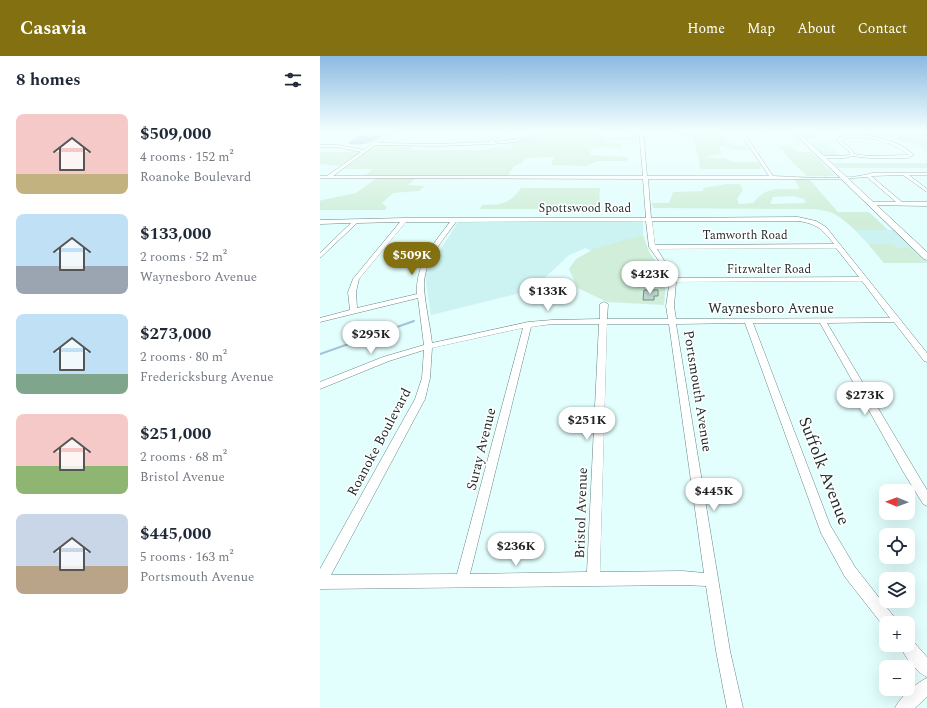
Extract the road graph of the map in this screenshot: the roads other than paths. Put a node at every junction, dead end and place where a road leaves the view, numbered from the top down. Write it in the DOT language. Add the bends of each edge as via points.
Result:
graph roads {
  1 [pos="351,160"];
  2 [pos="644,160"];
  3 [pos="760,160"];
  4 [pos="825,160"];
  5 [pos="904,174"];
  6 [pos="927,174"];
  7 [pos="868,176"];
  8 [pos="320,177"];
  9 [pos="328,177"];
  10 [pos="842,177"];
  11 [pos="645,178"];
  12 [pos="772,178"];
  13 [pos="320,182"];
  14 [pos="927,191"];
  15 [pos="870,204"];
  16 [pos="901,204"];
  17 [pos="927,204"];
  18 [pos="649,219"];
  19 [pos="405,220"];
  20 [pos="454,220"];
  21 [pos="320,222"];
  22 [pos="355,222"];
  23 [pos="839,246"];
  24 [pos="652,247"];
  25 [pos="320,256"];
  26 [pos="927,257"];
  27 [pos="865,279"];
  28 [pos="674,280"];
  29 [pos="421,295"];
  30 [pos="604,304"];
  31 [pos="354,311"];
  32 [pos="320,320"];
  33 [pos="822,320"];
  34 [pos="897,320"];
  35 [pos="672,321"];
  36 [pos="748,321"];
  37 [pos="603,322"];
  38 [pos="528,324"];
  39 [pos="429,346"];
  40 [pos="927,358"];
  41 [pos="323,385"];
  42 [pos="320,392"];
  43 [pos="927,500"];
  44 [pos="592,580"];
  45 [pos="712,580"];
  46 [pos="462,581"];
  47 [pos="320,582"];
  48 [pos="885,616"];
  49 [pos="913,652"];
  50 [pos="927,669"];
  51 [pos="927,686"];
  52 [pos="735,708"];
  53 [pos="903,708"];
  1 -- 9 [label="street"];
  2 -- 11 [label="street"];
  3 -- 12 [label="street"];
  4 -- 10 [label="main road"];
  5 -- 6 [label="street"];
  5 -- 7 [label="street"];
  5 -- 14 [label="street"];
  7 -- 10 [label="street"];
  7 -- 16 [label="street"];
  8 -- 9 [label="street"];
  9 -- 11 [label="street"];
  9 -- 13 [label="street"];
  10 -- 12 [label="street"];
  10 -- 15 [label="main road"];
  11 -- 12 [label="street"];
  11 -- 18 [label="street"];
  15 -- 16 [label="street"];
  15 -- 26 [label="main road"];
  16 -- 17 [label="street"];
  18 -- 20 [label="street, Spottswood Road"];
  18 -- 23 [label="street, Spottswood Road" via="804,219 821,225"];
  18 -- 24 [label="street"];
  19 -- 20 [label="street, Spottswood Road"];
  19 -- 22 [label="street, Spottswood Road"];
  19 -- 31 [label="street" via="356,279 352,292"];
  20 -- 29 [label="street, Roanoke Boulevard" via="423,270 420,282"];
  21 -- 22 [label="street, Spottswood Road"];
  22 -- 25 [label="street"];
  23 -- 24 [label="street, Tamworth Road"];
  23 -- 27 [label="street, Spottswood Road"];
  24 -- 28 [label="street"];
  27 -- 28 [label="street, Fitzwalter Road"];
  27 -- 34 [label="street, Spottswood Road"];
  28 -- 35 [label="street, Portsmouth Avenue" via="670,306"];
  29 -- 31 [label="street"];
  29 -- 39 [label="street, Roanoke Boulevard"];
  30 -- 37 [label="street, Bristol Avenue"];
  31 -- 32 [label="street"];
  33 -- 34 [label="street, Waynesboro Avenue"];
  33 -- 36 [label="street, Waynesboro Avenue"];
  33 -- 43 [label="street"];
  34 -- 40 [label="street, Spottswood Road"];
  35 -- 36 [label="street, Waynesboro Avenue"];
  35 -- 37 [label="street, Waynesboro Avenue"];
  35 -- 45 [label="street, Portsmouth Avenue"];
  36 -- 48 [label="street, Suffolk Avenue" via="825,529 850,572"];
  37 -- 38 [label="street, Waynesboro Avenue"];
  37 -- 44 [label="street, Bristol Avenue"];
  38 -- 39 [label="street, Waynesboro Avenue"];
  38 -- 46 [label="street, Suray Avenue"];
  39 -- 41 [label="street, Waynesboro Avenue" via="386,359"];
  39 -- 47 [label="street, Roanoke Boulevard" via="428,374 415,410"];
  41 -- 42 [label="street"];
  44 -- 45 [label="street"];
  44 -- 46 [label="street"];
  45 -- 52 [label="street, Portsmouth Avenue"];
  46 -- 47 [label="street"];
  49 -- 50 [label="street"];
  51 -- 53 [label="street"];
}
